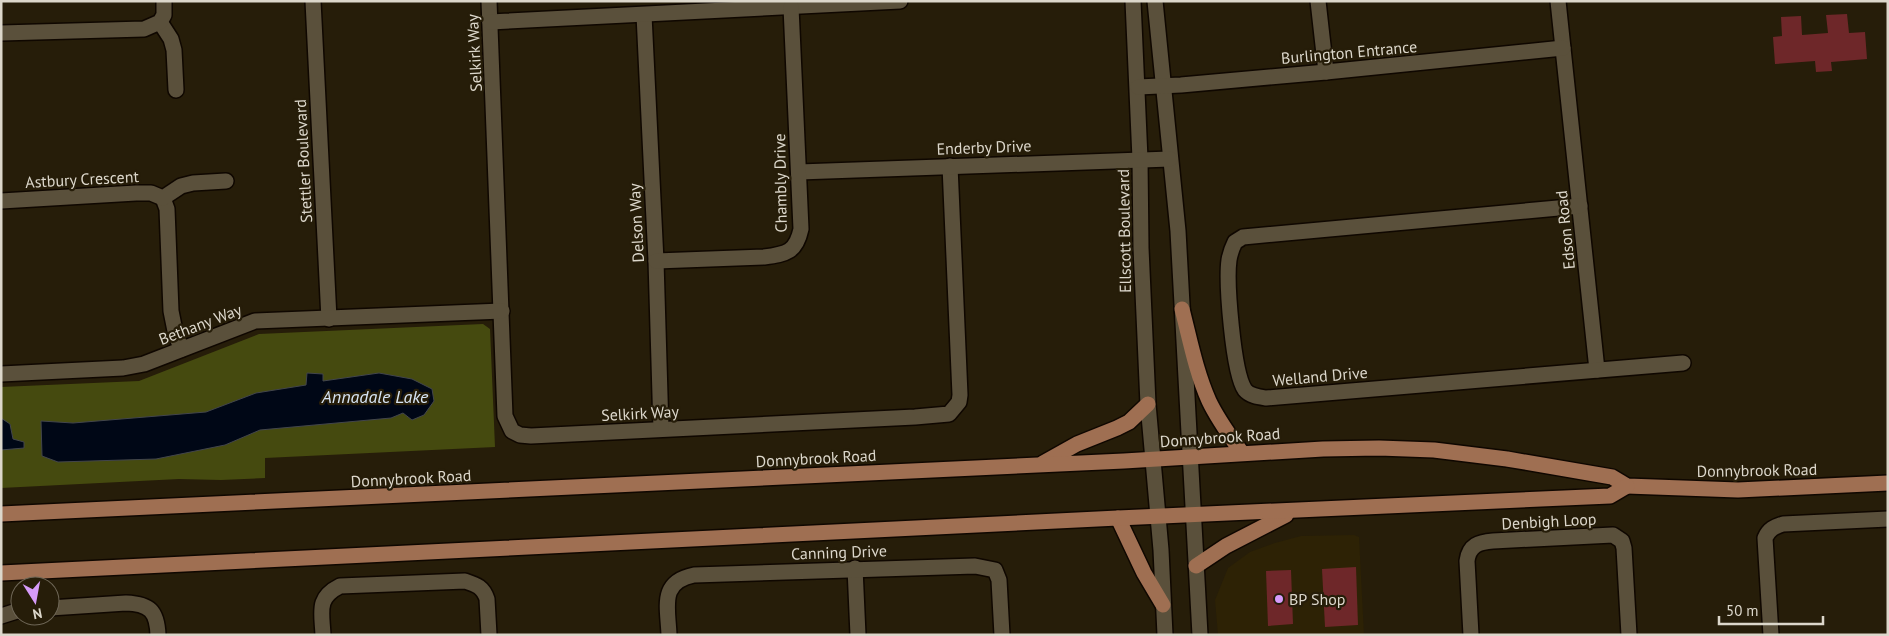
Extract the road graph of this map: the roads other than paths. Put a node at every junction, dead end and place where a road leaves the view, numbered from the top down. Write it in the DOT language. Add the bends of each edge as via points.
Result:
graph roads {
  1 [pos="164,1"];
  2 [pos="313,1"];
  3 [pos="489,1"];
  4 [pos="900,1"];
  5 [pos="1133,1"];
  6 [pos="1155,1"];
  7 [pos="1318,1"];
  8 [pos="1558,1"];
  9 [pos="882,2"];
  10 [pos="791,7"];
  11 [pos="644,15"];
  12 [pos="160,22"];
  13 [pos="490,22"];
  14 [pos="1,34"];
  15 [pos="1562,48"];
  16 [pos="1326,72"];
  17 [pos="1163,86"];
  18 [pos="1138,87"];
  19 [pos="176,90"];
  20 [pos="1140,159"];
  21 [pos="1170,159"];
  22 [pos="950,166"];
  23 [pos="799,172"];
  24 [pos="226,181"];
  25 [pos="163,198"];
  26 [pos="1,201"];
  27 [pos="1580,206"];
  28 [pos="656,262"];
  29 [pos="1182,309"];
  30 [pos="502,311"];
  31 [pos="329,319"];
  32 [pos="182,349"];
  33 [pos="1683,362"];
  34 [pos="1597,370"];
  35 [pos="1,374"];
  36 [pos="1148,404"];
  37 [pos="661,429"];
  38 [pos="1242,453"];
  39 [pos="1190,456"];
  40 [pos="1152,459"];
  41 [pos="1041,464"];
  42 [pos="1888,483"];
  43 [pos="1627,486"];
  44 [pos="1297,510"];
  45 [pos="1,514"];
  46 [pos="1193,515"];
  47 [pos="1158,517"];
  48 [pos="1118,518"];
  49 [pos="1888,519"];
  50 [pos="1196,566"];
  51 [pos="855,568"];
  52 [pos="1,573"];
  53 [pos="1163,605"];
  54 [pos="60,607"];
  55 [pos="158,635"];
  56 [pos="323,635"];
  57 [pos="489,635"];
  58 [pos="669,635"];
  59 [pos="858,635"];
  60 [pos="1002,635"];
  61 [pos="1165,635"];
  62 [pos="1200,635"];
  63 [pos="1471,635"];
  64 [pos="1629,635"];
  65 [pos="1771,635"];
  1 -- 12 [label="street" via="164,15"];
  2 -- 31 [label="street, Stettler Boulevard"];
  3 -- 13 [label="street, Selkirk Way"];
  4 -- 9 [label="street"];
  5 -- 18 [label="street, Ellscott Boulevard"];
  6 -- 17 [label="street"];
  7 -- 16 [label="street"];
  8 -- 15 [label="street, Edson Road"];
  9 -- 10 [label="street"];
  10 -- 11 [label="street"];
  10 -- 23 [label="street, Chambly Drive"];
  11 -- 13 [label="street"];
  11 -- 28 [label="street, Delson Way"];
  12 -- 14 [label="street" via="144,29"];
  12 -- 19 [label="street" via="174,50"];
  13 -- 30 [label="street, Selkirk Way"];
  15 -- 16 [label="street, Burlington Entrance"];
  15 -- 27 [label="street, Edson Road"];
  16 -- 17 [label="street, Burlington Entrance"];
  17 -- 18 [label="street, Burlington Entrance"];
  17 -- 21 [label="street"];
  18 -- 20 [label="street, Ellscott Boulevard"];
  20 -- 21 [label="street, Enderby Drive"];
  20 -- 22 [label="street, Enderby Drive"];
  20 -- 36 [label="street, Ellscott Boulevard" via="1140,248"];
  21 -- 29 [label="street"];
  22 -- 23 [label="street, Enderby Drive"];
  22 -- 37 [label="street, Selkirk Way" via="960,395 959,402 949,414"];
  23 -- 28 [label="street, Chambly Drive" via="801,228 792,249 782,255 764,257"];
  24 -- 25 [label="street" via="181,186"];
  25 -- 26 [label="street, Astbury Crescent" via="144,193"];
  25 -- 32 [label="street" via="168,209 173,325"];
  27 -- 34 [label="street, Edson Road"];
  27 -- 34 [label="street, Welland Drive" via="1243,237 1234,242 1229,262 1231,321 1238,366 1246,391 1266,398"];
  28 -- 37 [label="street, Delson Way"];
  29 -- 38 [label="main road" via="1209,400"];
  29 -- 39 [label="street"];
  30 -- 31 [label="street, Bethany Way"];
  30 -- 37 [label="street, Selkirk Way" via="505,416 512,431 530,436"];
  31 -- 32 [label="street, Bethany Way" via="255,321"];
  32 -- 35 [label="street, Bethany Way" via="144,364 123,368"];
  33 -- 34 [label="street"];
  36 -- 40 [label="street, Ellscott Boulevard"];
  36 -- 41 [label="main road" via="1129,422 1077,444"];
  38 -- 39 [label="main road, Donnybrook Road"];
  38 -- 43 [label="main road, Donnybrook Road" via="1342,448 1434,450 1612,477"];
  39 -- 40 [label="main road, Donnybrook Road"];
  39 -- 46 [label="street"];
  40 -- 41 [label="main road, Donnybrook Road"];
  40 -- 47 [label="street, Ellscott Boulevard"];
  41 -- 45 [label="main road, Donnybrook Road"];
  42 -- 43 [label="main road, Donnybrook Road" via="1738,490"];
  43 -- 44 [label="main road, Donnybrook Road" via="1610,496"];
  44 -- 46 [label="main road, Donnybrook Road"];
  44 -- 50 [label="main road" via="1226,546"];
  46 -- 47 [label="main road, Donnybrook Road"];
  46 -- 50 [label="street"];
  47 -- 48 [label="main road, Donnybrook Road"];
  47 -- 53 [label="street, Ellscott Boulevard"];
  48 -- 52 [label="main road, Donnybrook Road"];
  48 -- 53 [label="main road"];
  49 -- 65 [label="street" via="1783,524 1768,531 1765,538"];
  50 -- 62 [label="street"];
  51 -- 58 [label="street, Canning Drive" via="683,577 674,582 669,591"];
  51 -- 59 [label="street"];
  51 -- 60 [label="street, Canning Drive" via="974,566 995,570 999,580"];
  53 -- 61 [label="street, Ellscott Boulevard"];
  54 -- 55 [label="street" via="138,603 154,614"];
  56 -- 57 [label="street" via="323,601 329,592 340,586 466,581 480,586 485,594"];
  63 -- 64 [label="street, Denbigh Loop" via="1467,561 1468,552 1480,542 1613,535 1622,541 1624,548"];
}
